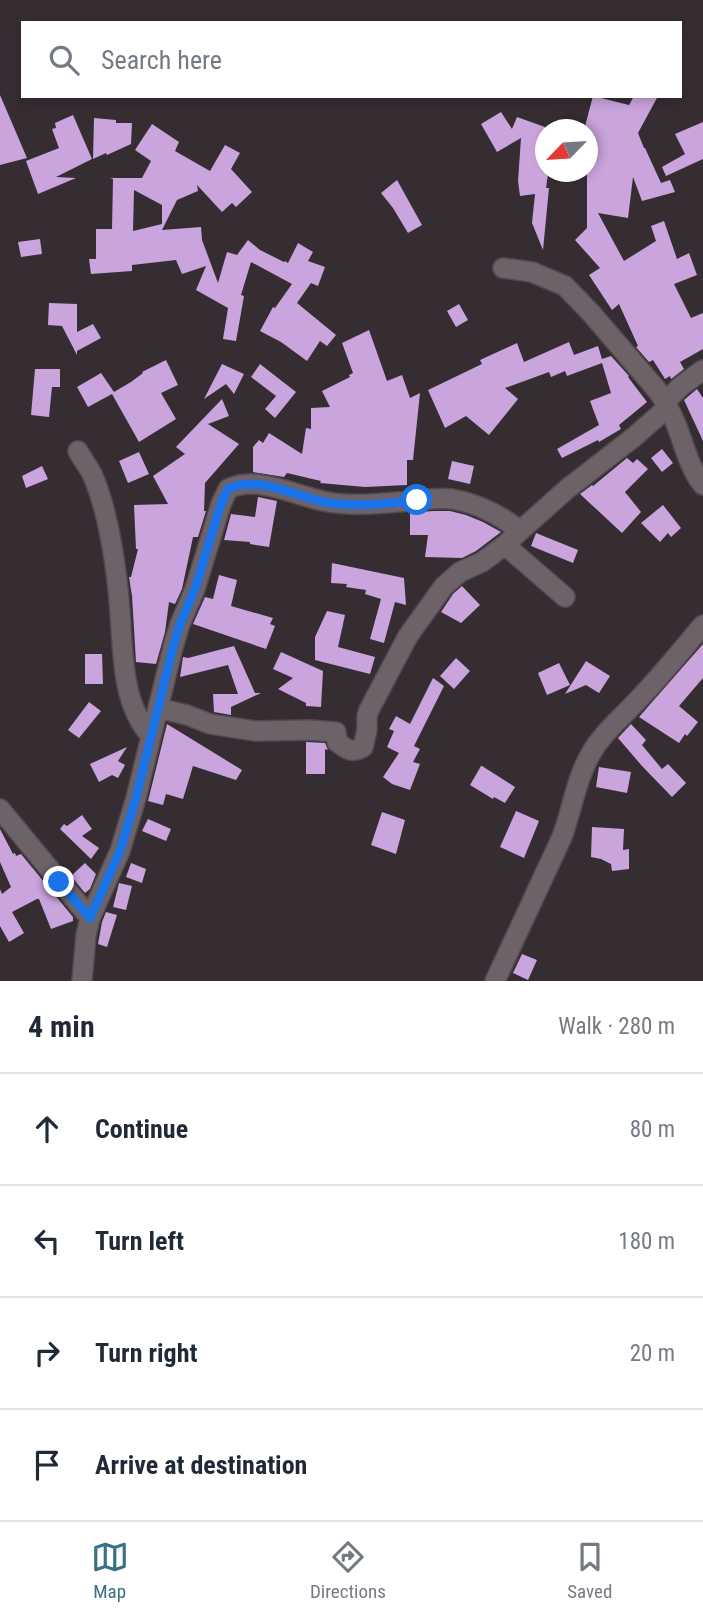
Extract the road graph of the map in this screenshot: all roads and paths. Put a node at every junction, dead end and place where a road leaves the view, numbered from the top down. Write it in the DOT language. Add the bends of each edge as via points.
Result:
graph roads {
  1 [pos="503,268"];
  2 [pos="703,370"];
  3 [pos="667,405"];
  4 [pos="78,451"];
  5 [pos="703,485"];
  6 [pos="520,531"];
  7 [pos="505,545"];
  8 [pos="565,597"];
  9 [pos="703,625"];
  10 [pos="158,708"];
  11 [pos="151,736"];
  12 [pos="0,809"];
  13 [pos="90,918"];
  14 [pos="82,981"];
  15 [pos="495,981"];
  1 -- 3 [label="street" via="532,272 565,286"];
  2 -- 3 [label="street" via="681,386"];
  3 -- 5 [label="street"];
  3 -- 6 [label="street"];
  4 -- 11 [label="street" via="99,491 104,513 129,695 135,714"];
  6 -- 7 [label="street"];
  6 -- 10 [label="street" via="496,515 449,499 345,504 270,487 234,486 221,504 180,624"];
  7 -- 8 [label="street"];
  7 -- 10 [label="street" via="452,578 415,625 369,710 363,747 356,751 337,742 336,732 255,731 210,724"];
  9 -- 15 [label="street" via="589,757 559,846"];
  10 -- 11 [label="street"];
  11 -- 13 [label="street" via="120,851"];
  12 -- 13 [label="street"];
  13 -- 14 [label="street"];
}
